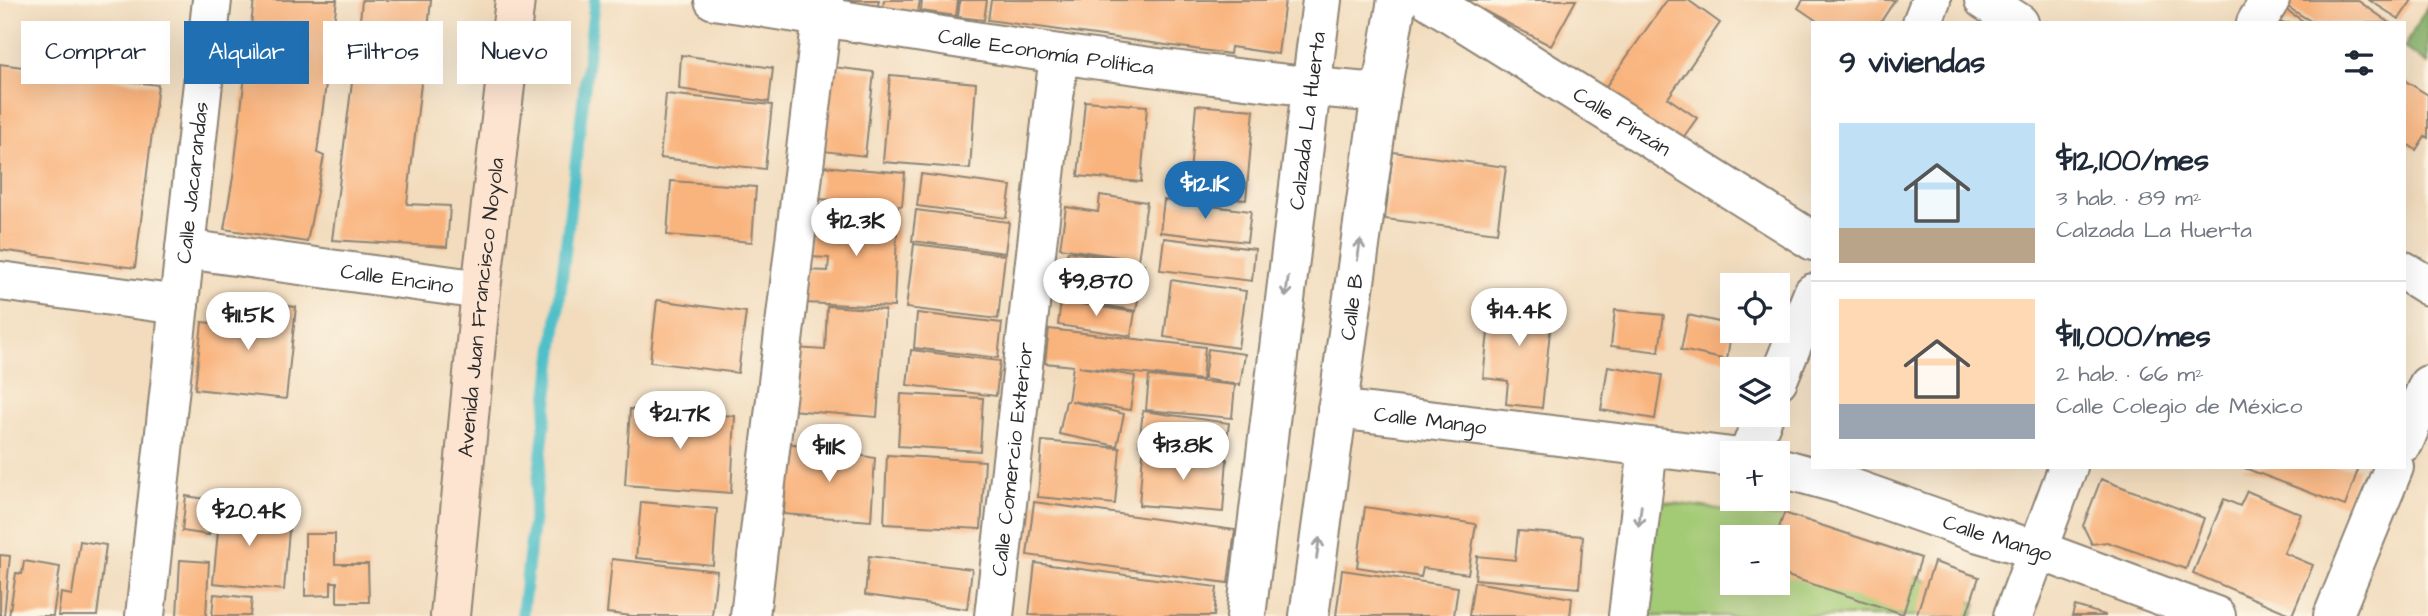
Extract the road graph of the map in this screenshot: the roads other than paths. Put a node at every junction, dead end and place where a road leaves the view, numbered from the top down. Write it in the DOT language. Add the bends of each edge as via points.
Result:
graph roads {
  1 [pos="212,0"];
  2 [pos="515,0"];
  3 [pos="714,0"];
  4 [pos="1322,0"];
  5 [pos="1397,0"];
  6 [pos="1429,0"];
  7 [pos="1931,0"];
  8 [pos="1984,0"];
  9 [pos="2270,0"];
  10 [pos="823,8"];
  11 [pos="1923,21"];
  12 [pos="2016,21"];
  13 [pos="2257,21"];
  14 [pos="1059,54"];
  15 [pos="1313,88"];
  16 [pos="1381,93"];
  17 [pos="1811,240"];
  18 [pos="185,249"];
  19 [pos="2406,272"];
  20 [pos="0,281"];
  21 [pos="2428,286"];
  22 [pos="481,290"];
  23 [pos="1811,298"];
  24 [pos="179,305"];
  25 [pos="1787,357"];
  26 [pos="2428,385"];
  27 [pos="1336,409"];
  28 [pos="2406,437"];
  29 [pos="1648,448"];
  30 [pos="1720,456"];
  31 [pos="2066,469"];
  32 [pos="2393,469"];
  33 [pos="1790,470"];
  34 [pos="2038,550"];
  35 [pos="145,616"];
  36 [pos="450,616"];
  37 [pos="750,616"];
  38 [pos="994,616"];
  39 [pos="1246,616"];
  40 [pos="1309,616"];
  41 [pos="1628,616"];
  42 [pos="2013,616"];
  43 [pos="2216,616"];
  44 [pos="2333,616"];
  1 -- 18 [label="street, Calle Jacarandas"];
  2 -- 22 [label="street, Avenida Juan Francisco Noyola"];
  3 -- 10 [label="street, Calle Economía Política"];
  4 -- 15 [label="street, Calzada La Huerta"];
  5 -- 16 [label="street, Calle B"];
  6 -- 17 [label="street, Calle Pinzán"];
  7 -- 11 [label="street"];
  8 -- 12 [label="street"];
  9 -- 13 [label="street"];
  10 -- 14 [label="street, Calle Economía Política"];
  10 -- 37 [label="street"];
  14 -- 15 [label="street, Calle Economía Política"];
  14 -- 38 [label="street, Calle Comercio Exterior"];
  15 -- 16 [label="street, Calle Economía Política"];
  15 -- 39 [label="street, Calzada La Huerta, one-way"];
  27 -- 16 [label="street, Calle B, one-way"];
  18 -- 22 [label="street, Calle Encino"];
  18 -- 24 [label="street, Calle Jacarandas"];
  19 -- 21 [label="street"];
  20 -- 24 [label="street"];
  22 -- 36 [label="street, Avenida Juan Francisco Noyola"];
  23 -- 25 [label="street"];
  24 -- 35 [label="street, Calle Jacarandas"];
  26 -- 28 [label="street"];
  27 -- 29 [label="street, Calle Mango"];
  40 -- 27 [label="street, Calle B, one-way"];
  29 -- 30 [label="street, Calle Mango"];
  29 -- 41 [label="street, one-way"];
  31 -- 34 [label="street"];
  32 -- 44 [label="street"];
  33 -- 34 [label="street, Calle Mango"];
  34 -- 42 [label="street"];
  34 -- 43 [label="street, Calle Mango"];
}
